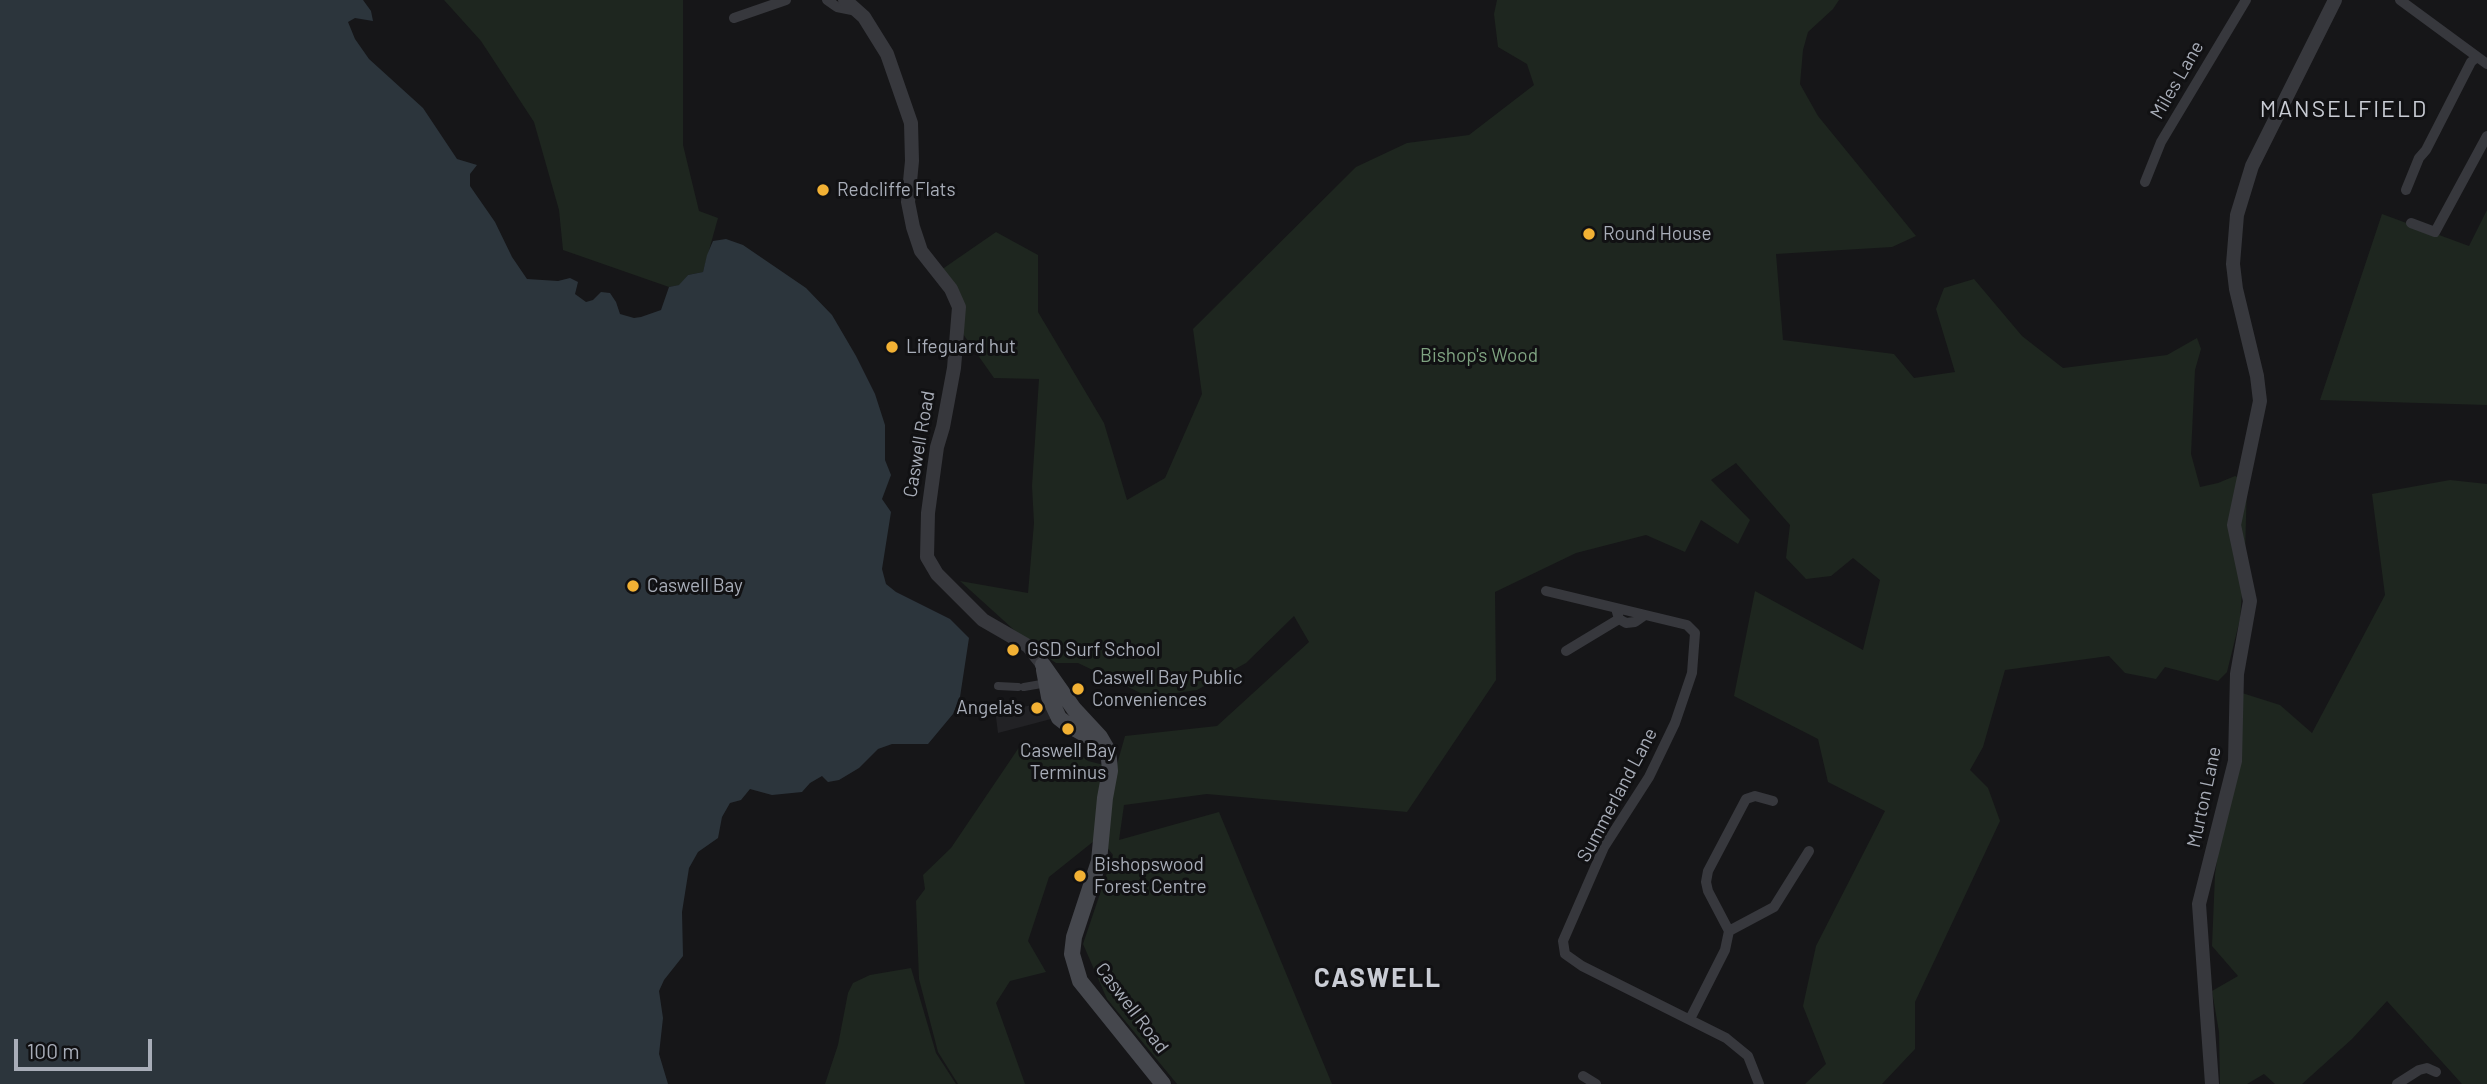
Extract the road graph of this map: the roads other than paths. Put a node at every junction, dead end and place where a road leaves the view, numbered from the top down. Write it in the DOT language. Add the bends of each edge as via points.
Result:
graph roads {
  1 [pos="786,0"];
  2 [pos="827,0"];
  3 [pos="845,0"];
  4 [pos="2246,0"];
  5 [pos="2335,0"];
  6 [pos="2400,0"];
  7 [pos="857,11"];
  8 [pos="734,18"];
  9 [pos="2477,57"];
  10 [pos="2487,64"];
  11 [pos="2487,136"];
  12 [pos="2145,181"];
  13 [pos="2406,190"];
  14 [pos="2411,223"];
  15 [pos="1546,591"];
  16 [pos="1615,606"];
  17 [pos="1644,615"];
  18 [pos="1619,619"];
  19 [pos="1566,651"];
  20 [pos="1043,664"];
  21 [pos="1046,683"];
  22 [pos="998,686"];
  23 [pos="1107,749"];
  24 [pos="1773,801"];
  25 [pos="1809,851"];
  26 [pos="1729,931"];
  27 [pos="1690,1020"];
  28 [pos="2436,1072"];
  29 [pos="1583,1076"];
  30 [pos="1164,1084"];
  31 [pos="1596,1084"];
  32 [pos="1759,1084"];
  33 [pos="2212,1084"];
  34 [pos="2397,1084"];
  1 -- 8 [label="street"];
  2 -- 7 [label="street"];
  3 -- 7 [label="street, Caswell Road"];
  4 -- 12 [label="street, Miles Lane" via="2168,131"];
  5 -- 33 [label="street, Murton Lane" via="2252,166 2236,215 2236,289 2260,401 2234,525 2250,601 2237,674 2235,761 2199,904"];
  6 -- 9 [label="street"];
  7 -- 20 [label="street, Caswell Road" via="887,54 911,122 908,202 916,240 959,307 954,368 928,513 927,557 937,574 983,620 1028,646"];
  9 -- 10 [label="street"];
  9 -- 13 [label="street"];
  11 -- 14 [label="street" via="2435,232"];
  15 -- 16 [label="street, Summerland Lane"];
  16 -- 17 [label="street, Summerland Lane"];
  16 -- 18 [label="street"];
  17 -- 18 [label="street, Summerland Lane" via="1635,622"];
  17 -- 27 [label="street, Summerland Lane" via="1687,625 1695,634 1692,673 1675,723 1649,777 1604,847 1563,941 1571,959"];
  18 -- 19 [label="street, Summerland Lane"];
  20 -- 21 [label="main road"];
  20 -- 23 [label="main road, Caswell Road"];
  21 -- 22 [label="street"];
  21 -- 23 [label="main road" via="1059,718"];
  23 -- 30 [label="main road, Caswell Road" via="1110,771 1099,861 1072,954 1080,981"];
  24 -- 26 [label="street" via="1755,796 1746,799 1708,871 1708,891"];
  25 -- 26 [label="street" via="1774,907"];
  26 -- 27 [label="street" via="1725,950"];
  27 -- 32 [label="street, Summerland Lane" via="1726,1038 1748,1056"];
  28 -- 34 [label="street" via="2418,1070"];
  29 -- 31 [label="street"];
}
